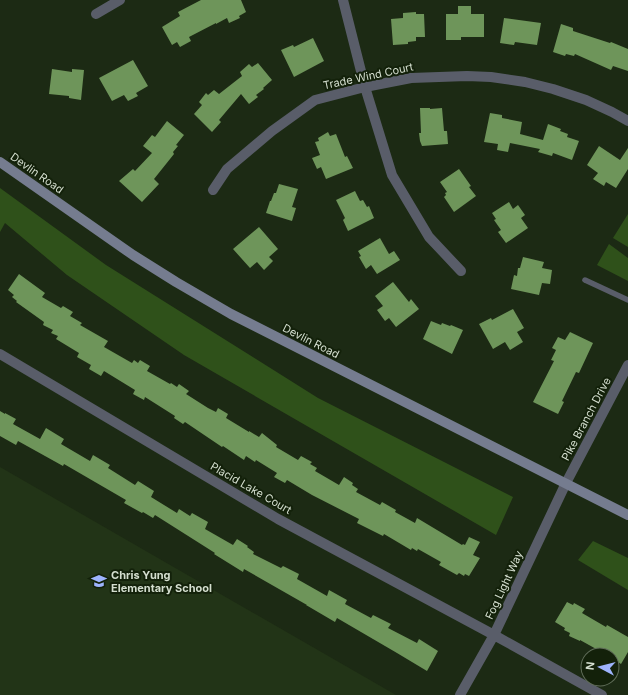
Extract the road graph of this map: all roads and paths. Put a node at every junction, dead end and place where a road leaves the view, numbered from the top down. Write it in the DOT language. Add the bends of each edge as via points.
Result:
graph roads {
  1 [pos="120,0"];
  2 [pos="343,0"];
  3 [pos="96,14"];
  4 [pos="365,87"];
  5 [pos="628,121"];
  6 [pos="0,162"];
  7 [pos="213,190"];
  8 [pos="461,271"];
  9 [pos="585,280"];
  10 [pos="628,300"];
  11 [pos="0,354"];
  12 [pos="628,365"];
  13 [pos="566,483"];
  14 [pos="628,515"];
  15 [pos="494,635"];
  16 [pos="460,695"];
  17 [pos="602,695"];
  1 -- 3 [label="street"];
  2 -- 4 [label="street"];
  4 -- 5 [label="street, Trade Wind Court" via="411,78 491,77 553,89 586,100"];
  4 -- 7 [label="street, Trade Wind Court" via="315,100 272,131 227,169"];
  4 -- 8 [label="street" via="392,175 429,236"];
  6 -- 13 [label="main road, Devlin Road" via="133,255 224,310"];
  9 -- 10 [label="lane"];
  11 -- 15 [label="street, Placid Lake Court" via="278,519"];
  12 -- 13 [label="street, Pike Branch Drive"];
  13 -- 14 [label="main road, Devlin Road"];
  13 -- 15 [label="street, Fog Light Way"];
  15 -- 16 [label="street, Fog Light Way"];
  15 -- 17 [label="street, Placid Lake Court"];
}
